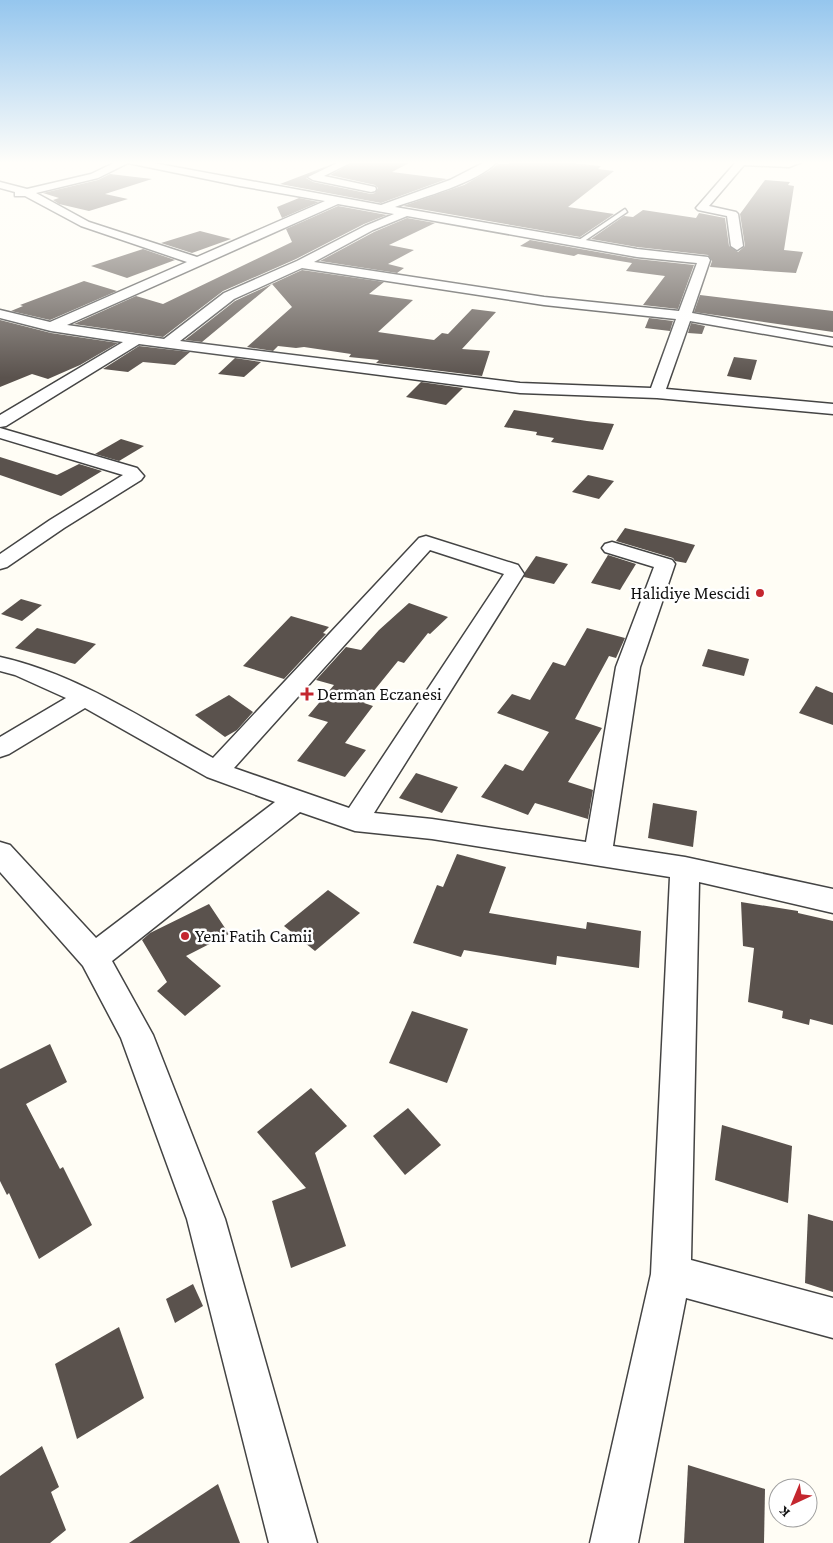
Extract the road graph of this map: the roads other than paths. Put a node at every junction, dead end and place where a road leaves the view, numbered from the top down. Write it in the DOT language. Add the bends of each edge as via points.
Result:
graph roads {
  1 [pos="115,234"];
  2 [pos="258,234"];
  3 [pos="358,234"];
  4 [pos="528,234"];
  5 [pos="591,234"];
  6 [pos="735,234"];
  7 [pos="578,243"];
  8 [pos="737,246"];
  9 [pos="196,261"];
  10 [pos="301,264"];
  11 [pos="0,314"];
  12 [pos="685,316"];
  13 [pos="50,327"];
  14 [pos="138,339"];
  15 [pos="833,342"];
  16 [pos="167,344"];
  17 [pos="657,393"];
  18 [pos="833,410"];
  19 [pos="0,422"];
  20 [pos="0,433"];
  21 [pos="612,548"];
  22 [pos="0,563"];
  23 [pos="0,664"];
  24 [pos="85,697"];
  25 [pos="0,748"];
  26 [pos="216,771"];
  27 [pos="295,801"];
  28 [pos="354,821"];
  29 [pos="0,853"];
  30 [pos="598,854"];
  31 [pos="685,868"];
  32 [pos="833,901"];
  33 [pos="94,957"];
  34 [pos="671,1274"];
  35 [pos="833,1318"];
  36 [pos="293,1543"];
  37 [pos="614,1543"];
  1 -- 9 [label="street"];
  2 -- 9 [label="street"];
  3 -- 10 [label="street"];
  4 -- 7 [label="street"];
  5 -- 7 [label="lane"];
  6 -- 8 [label="street"];
  7 -- 12 [label="street" via="704,260"];
  9 -- 13 [label="street"];
  10 -- 12 [label="street" via="544,302"];
  10 -- 16 [label="street" via="229,296"];
  11 -- 13 [label="street"];
  12 -- 15 [label="street"];
  12 -- 17 [label="street"];
  13 -- 14 [label="street"];
  14 -- 16 [label="street"];
  14 -- 19 [label="street"];
  16 -- 17 [label="street" via="520,388"];
  17 -- 18 [label="street"];
  20 -- 22 [label="street" via="131,472 135,476"];
  21 -- 30 [label="street" via="665,564 628,667"];
  23 -- 24 [label="street" via="22,669"];
  24 -- 25 [label="street"];
  24 -- 26 [label="street"];
  26 -- 27 [label="street"];
  26 -- 28 [label="street" via="426,542 512,569 514,574"];
  27 -- 28 [label="street"];
  27 -- 33 [label="street"];
  28 -- 30 [label="street" via="432,829"];
  29 -- 33 [label="street"];
  30 -- 31 [label="street"];
  31 -- 32 [label="street"];
  31 -- 34 [label="street"];
  33 -- 36 [label="street" via="136,1035 206,1219"];
  34 -- 35 [label="street"];
  34 -- 37 [label="street"];
}
